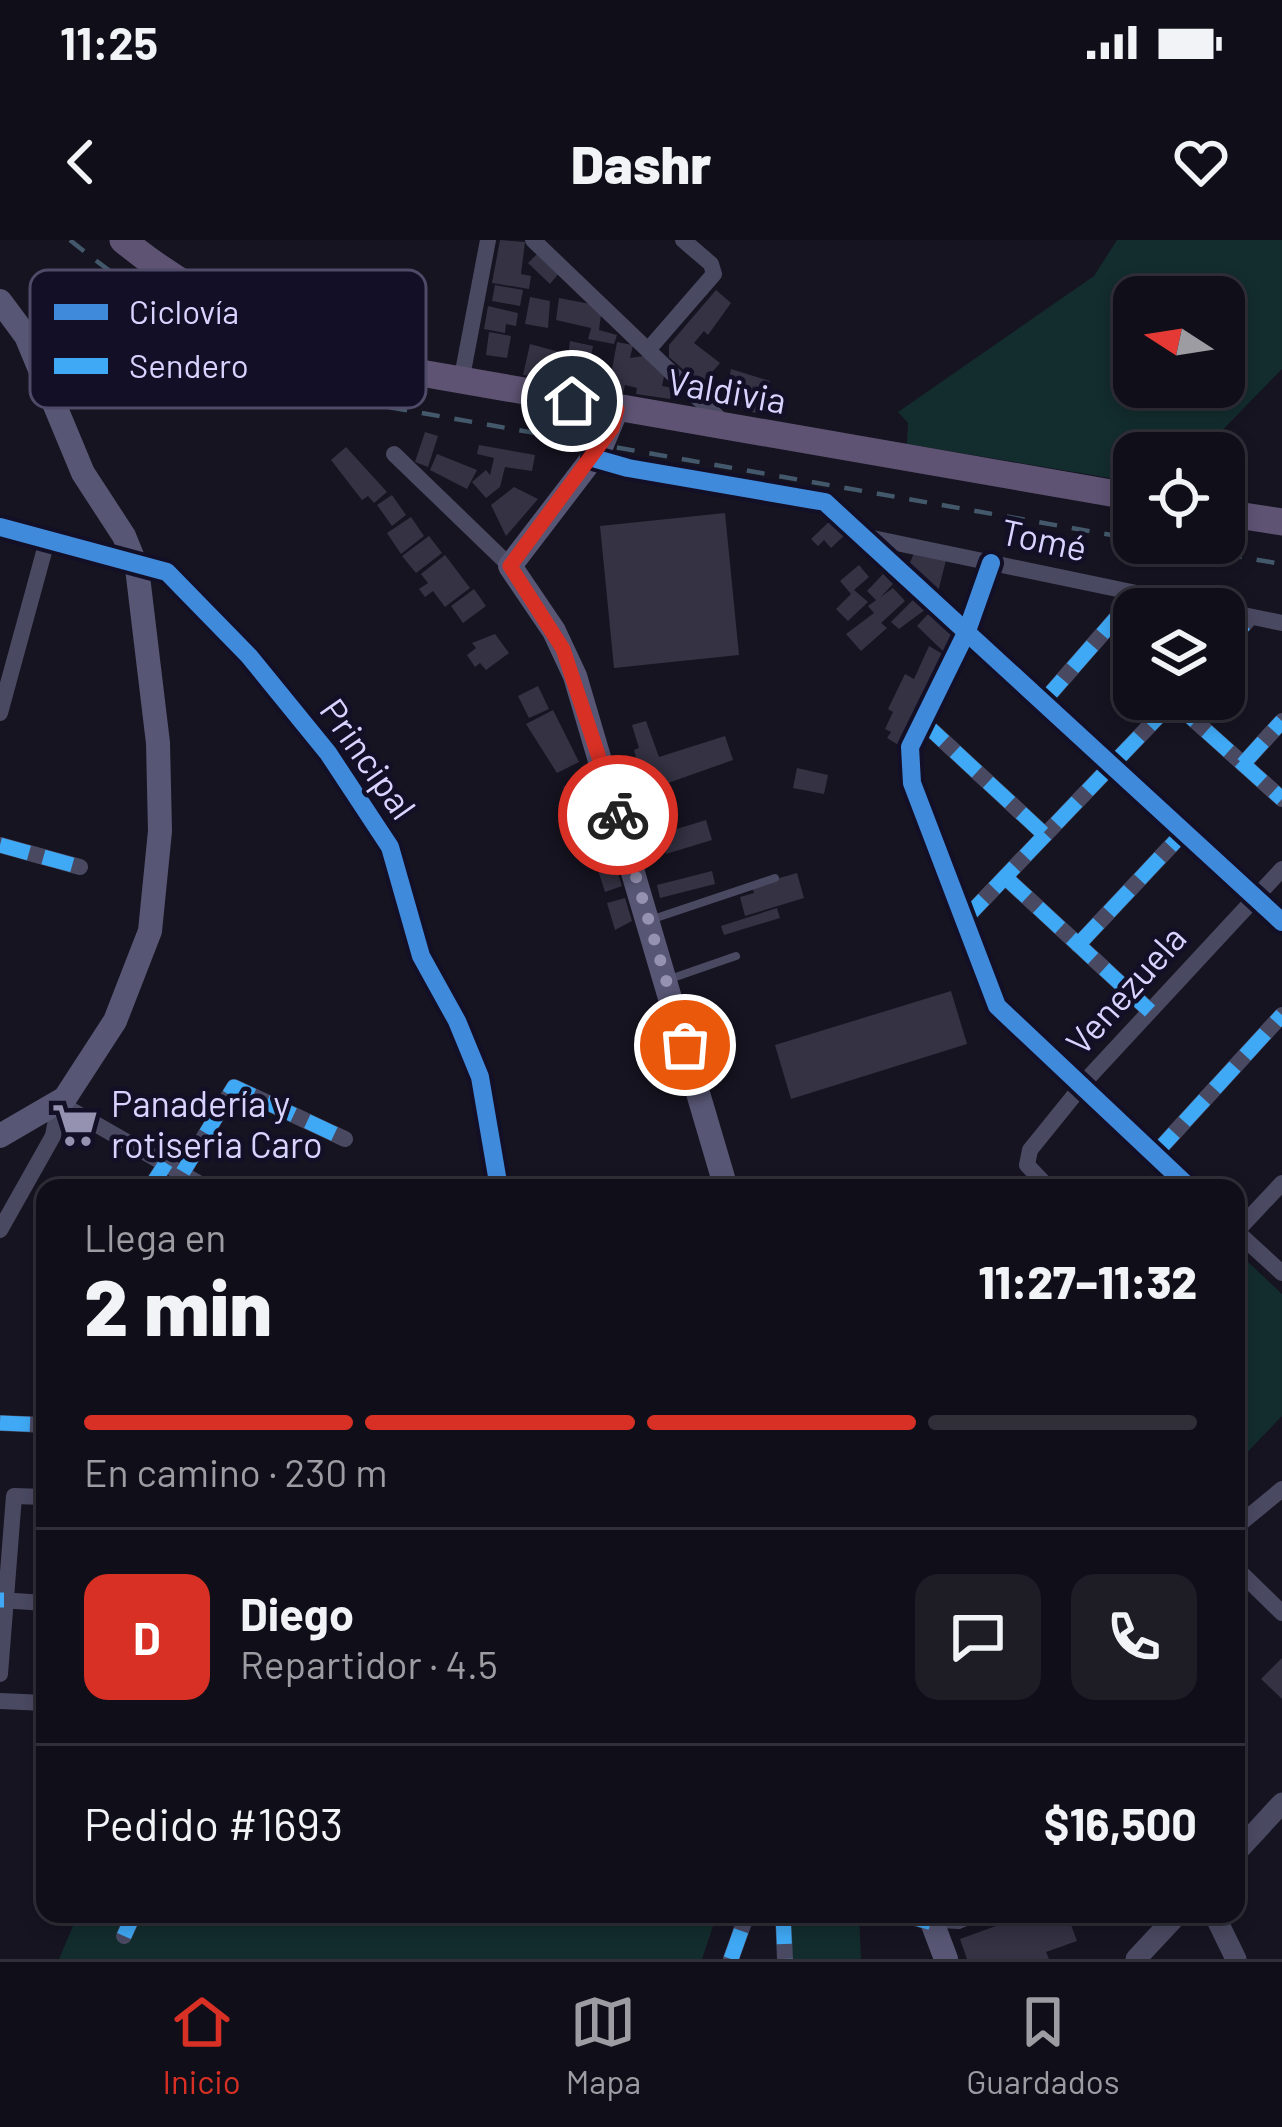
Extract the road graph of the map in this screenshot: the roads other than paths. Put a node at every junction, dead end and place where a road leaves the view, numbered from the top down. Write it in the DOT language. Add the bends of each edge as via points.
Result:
graph roads {
  1 [pos="123,240"];
  2 [pos="488,240"];
  3 [pos="683,240"];
  4 [pos="537,241"];
  5 [pos="167,270"];
  6 [pos="0,302"];
  7 [pos="30,346"];
  8 [pos="648,350"];
  9 [pos="426,375"];
  10 [pos="461,382"];
  11 [pos="56,408"];
  12 [pos="617,409"];
  13 [pos="729,428"];
  14 [pos="394,454"];
  15 [pos="593,458"];
  16 [pos="1113,493"];
  17 [pos="1245,516"];
  18 [pos="1282,522"];
  19 [pos="0,527"];
  20 [pos="862,536"];
  21 [pos="47,541"];
  22 [pos="992,563"];
  23 [pos="510,566"];
  24 [pos="137,568"];
  25 [pos="1114,588"];
  26 [pos="1245,616"];
  27 [pos="1251,617"];
  28 [pos="1113,622"];
  29 [pos="1245,623"];
  30 [pos="1282,623"];
  31 [pos="967,631"];
  32 [pos="1043,702"];
  33 [pos="0,712"];
  34 [pos="1155,720"];
  35 [pos="1196,720"];
  36 [pos="1282,721"];
  37 [pos="922,722"];
  38 [pos="1243,764"];
  39 [pos="1112,765"];
  40 [pos="1282,799"];
  41 [pos="1184,832"];
  42 [pos="1045,836"];
  43 [pos="0,845"];
  44 [pos="80,867"];
  45 [pos="1282,869"];
  46 [pos="775,878"];
  47 [pos="1005,878"];
  48 [pos="1256,898"];
  49 [pos="648,921"];
  50 [pos="964,921"];
  51 [pos="1282,922"];
  52 [pos="1078,945"];
  53 [pos="736,956"];
  54 [pos="665,980"];
  55 [pos="1150,1011"];
  56 [pos="1282,1015"];
  57 [pos="1082,1088"];
  58 [pos="59,1103"];
  59 [pos="0,1136"];
  60 [pos="345,1139"];
  61 [pos="1154,1155"];
  62 [pos="166,1162"];
  63 [pos="183,1172"];
  64 [pos="156,1179"];
  65 [pos="194,1179"];
  66 [pos="497,1179"];
  67 [pos="723,1179"];
  68 [pos="1042,1179"];
  69 [pos="1180,1179"];
  70 [pos="1282,1183"];
  71 [pos="1245,1222"];
  72 [pos="0,1230"];
  73 [pos="1245,1239"];
  74 [pos="1282,1273"];
  75 [pos="0,1423"];
  76 [pos="36,1425"];
  77 [pos="1282,1490"];
  78 [pos="36,1497"];
  79 [pos="1245,1520"];
  80 [pos="1245,1577"];
  81 [pos="2,1600"];
  82 [pos="36,1602"];
  83 [pos="1282,1612"];
  84 [pos="0,1674"];
  85 [pos="0,1700"];
  86 [pos="36,1702"];
  87 [pos="1282,1803"];
  88 [pos="1245,1842"];
  89 [pos="130,1923"];
  90 [pos="744,1923"];
  91 [pos="783,1923"];
  92 [pos="932,1923"];
  93 [pos="1170,1923"];
  94 [pos="1218,1923"];
  95 [pos="124,1936"];
  96 [pos="730,1959"];
  97 [pos="785,1959"];
  98 [pos="946,1959"];
  99 [pos="1136,1959"];
  100 [pos="1236,1959"];
  1 -- 5 [label="main road, Valdivia"];
  2 -- 10 [label="street"];
  3 -- 8 [label="street" via="715,270"];
  4 -- 8 [label="street"];
  6 -- 7 [label="main road"];
  8 -- 13 [label="street"];
  9 -- 10 [label="main road, Valdivia"];
  10 -- 12 [label="main road, Valdivia"];
  11 -- 24 [label="main road"];
  12 -- 13 [label="main road, Valdivia"];
  12 -- 15 [label="main road"];
  13 -- 16 [label="main road, Valdivia"];
  14 -- 23 [label="street"];
  15 -- 20 [label="street" via="825,502"];
  15 -- 23 [label="main road"];
  17 -- 18 [label="main road"];
  19 -- 21 [label="street, Principal"];
  20 -- 22 [label="street, Tomé"];
  20 -- 31 [label="street"];
  21 -- 24 [label="street, Principal"];
  21 -- 33 [label="street"];
  22 -- 25 [label="street, Tomé"];
  22 -- 31 [label="street"];
  23 -- 49 [label="main road" via="575,676"];
  24 -- 58 [label="main road" via="158,743 153,911 115,1021"];
  24 -- 66 [label="street, Principal" via="167,572 217,621 380,826 421,956 480,1077"];
  26 -- 27 [label="street"];
  27 -- 29 [label="street"];
  27 -- 30 [label="street"];
  28 -- 32 [label="street"];
  31 -- 32 [label="street"];
  31 -- 37 [label="street"];
  32 -- 39 [label="street"];
  34 -- 39 [label="street"];
  35 -- 38 [label="street"];
  36 -- 38 [label="street"];
  37 -- 42 [label="street"];
  37 -- 50 [label="street" via="908,766"];
  38 -- 40 [label="street"];
  39 -- 41 [label="street"];
  39 -- 42 [label="street"];
  41 -- 48 [label="street"];
  41 -- 52 [label="street"];
  42 -- 47 [label="street"];
  43 -- 44 [label="street"];
  45 -- 48 [label="street, Venezuela"];
  46 -- 49 [label="lane"];
  47 -- 50 [label="street"];
  47 -- 52 [label="street"];
  48 -- 51 [label="street"];
  48 -- 55 [label="street, Venezuela"];
  49 -- 54 [label="main road"];
  50 -- 57 [label="street" via="997,1006"];
  52 -- 55 [label="street"];
  53 -- 54 [label="lane"];
  54 -- 67 [label="main road"];
  55 -- 57 [label="street, Venezuela"];
  56 -- 61 [label="street"];
  57 -- 61 [label="street"];
  57 -- 68 [label="street, Venezuela" via="1026,1160"];
  58 -- 59 [label="main road"];
  58 -- 62 [label="street"];
  58 -- 72 [label="street" via="56,1130"];
  60 -- 63 [label="street" via="234,1087"];
  61 -- 69 [label="street"];
  62 -- 63 [label="street"];
  62 -- 64 [label="street"];
  63 -- 65 [label="street"];
  70 -- 71 [label="street"];
  73 -- 74 [label="street"];
  75 -- 76 [label="street"];
  77 -- 79 [label="street"];
  78 -- 81 [label="street" via="14,1496"];
  80 -- 83 [label="street"];
  81 -- 82 [label="street"];
  81 -- 84 [label="street"];
  85 -- 86 [label="street"];
  87 -- 88 [label="street"];
  89 -- 95 [label="street"];
  90 -- 96 [label="street"];
  91 -- 97 [label="street"];
  92 -- 98 [label="main road"];
  93 -- 99 [label="street"];
  94 -- 100 [label="street"];
}
